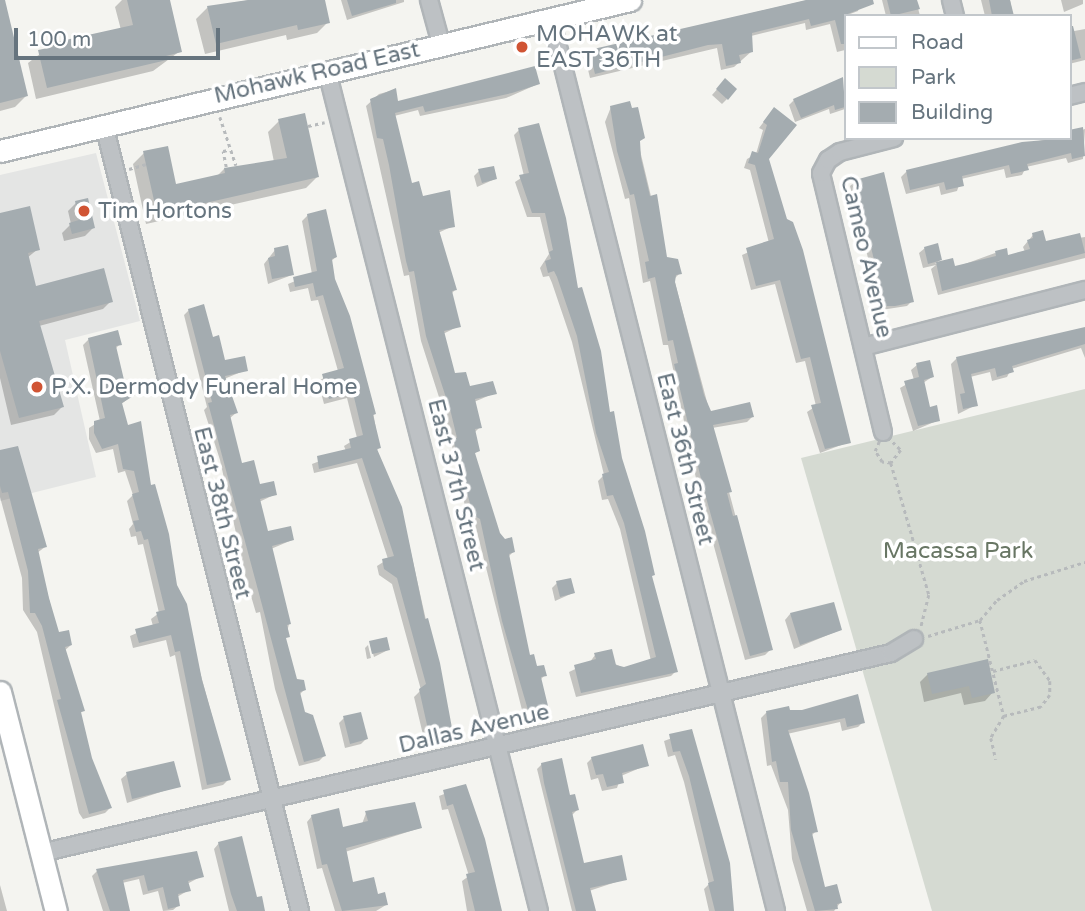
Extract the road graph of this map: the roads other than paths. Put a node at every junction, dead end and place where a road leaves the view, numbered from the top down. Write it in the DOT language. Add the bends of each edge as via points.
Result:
graph roads {
  1 [pos="429,0"];
  2 [pos="630,0"];
  3 [pos="551,19"];
  4 [pos="441,44"];
  5 [pos="327,71"];
  6 [pos="104,125"];
  7 [pos="886,140"];
  8 [pos="1,149"];
  9 [pos="1085,290"];
  10 [pos="863,347"];
  11 [pos="883,432"];
  12 [pos="914,639"];
  13 [pos="0,692"];
  14 [pos="720,695"];
  15 [pos="498,747"];
  16 [pos="271,800"];
  17 [pos="41,853"];
  18 [pos="56,911"];
  19 [pos="300,911"];
  20 [pos="539,911"];
  21 [pos="776,911"];
  1 -- 4 [label="street"];
  2 -- 3 [label="main road, Mohawk Road East"];
  3 -- 4 [label="main road, Mohawk Road East"];
  3 -- 14 [label="street, East 36th Street"];
  4 -- 5 [label="main road, Mohawk Road East"];
  5 -- 6 [label="main road, Mohawk Road East"];
  5 -- 15 [label="street, East 37th Street"];
  6 -- 8 [label="main road, Mohawk Road East"];
  6 -- 16 [label="street, East 38th Street"];
  7 -- 10 [label="street, Cameo Avenue" via="840,152 828,160 821,173"];
  9 -- 10 [label="street"];
  10 -- 11 [label="street, Cameo Avenue"];
  12 -- 14 [label="street, Dallas Avenue" via="891,653"];
  13 -- 17 [label="main road"];
  14 -- 15 [label="street, Dallas Avenue"];
  14 -- 21 [label="street, East 36th Street"];
  15 -- 16 [label="street, Dallas Avenue"];
  15 -- 20 [label="street, East 37th Street"];
  16 -- 17 [label="street, Dallas Avenue"];
  16 -- 19 [label="street, East 38th Street"];
  17 -- 18 [label="main road"];
}
